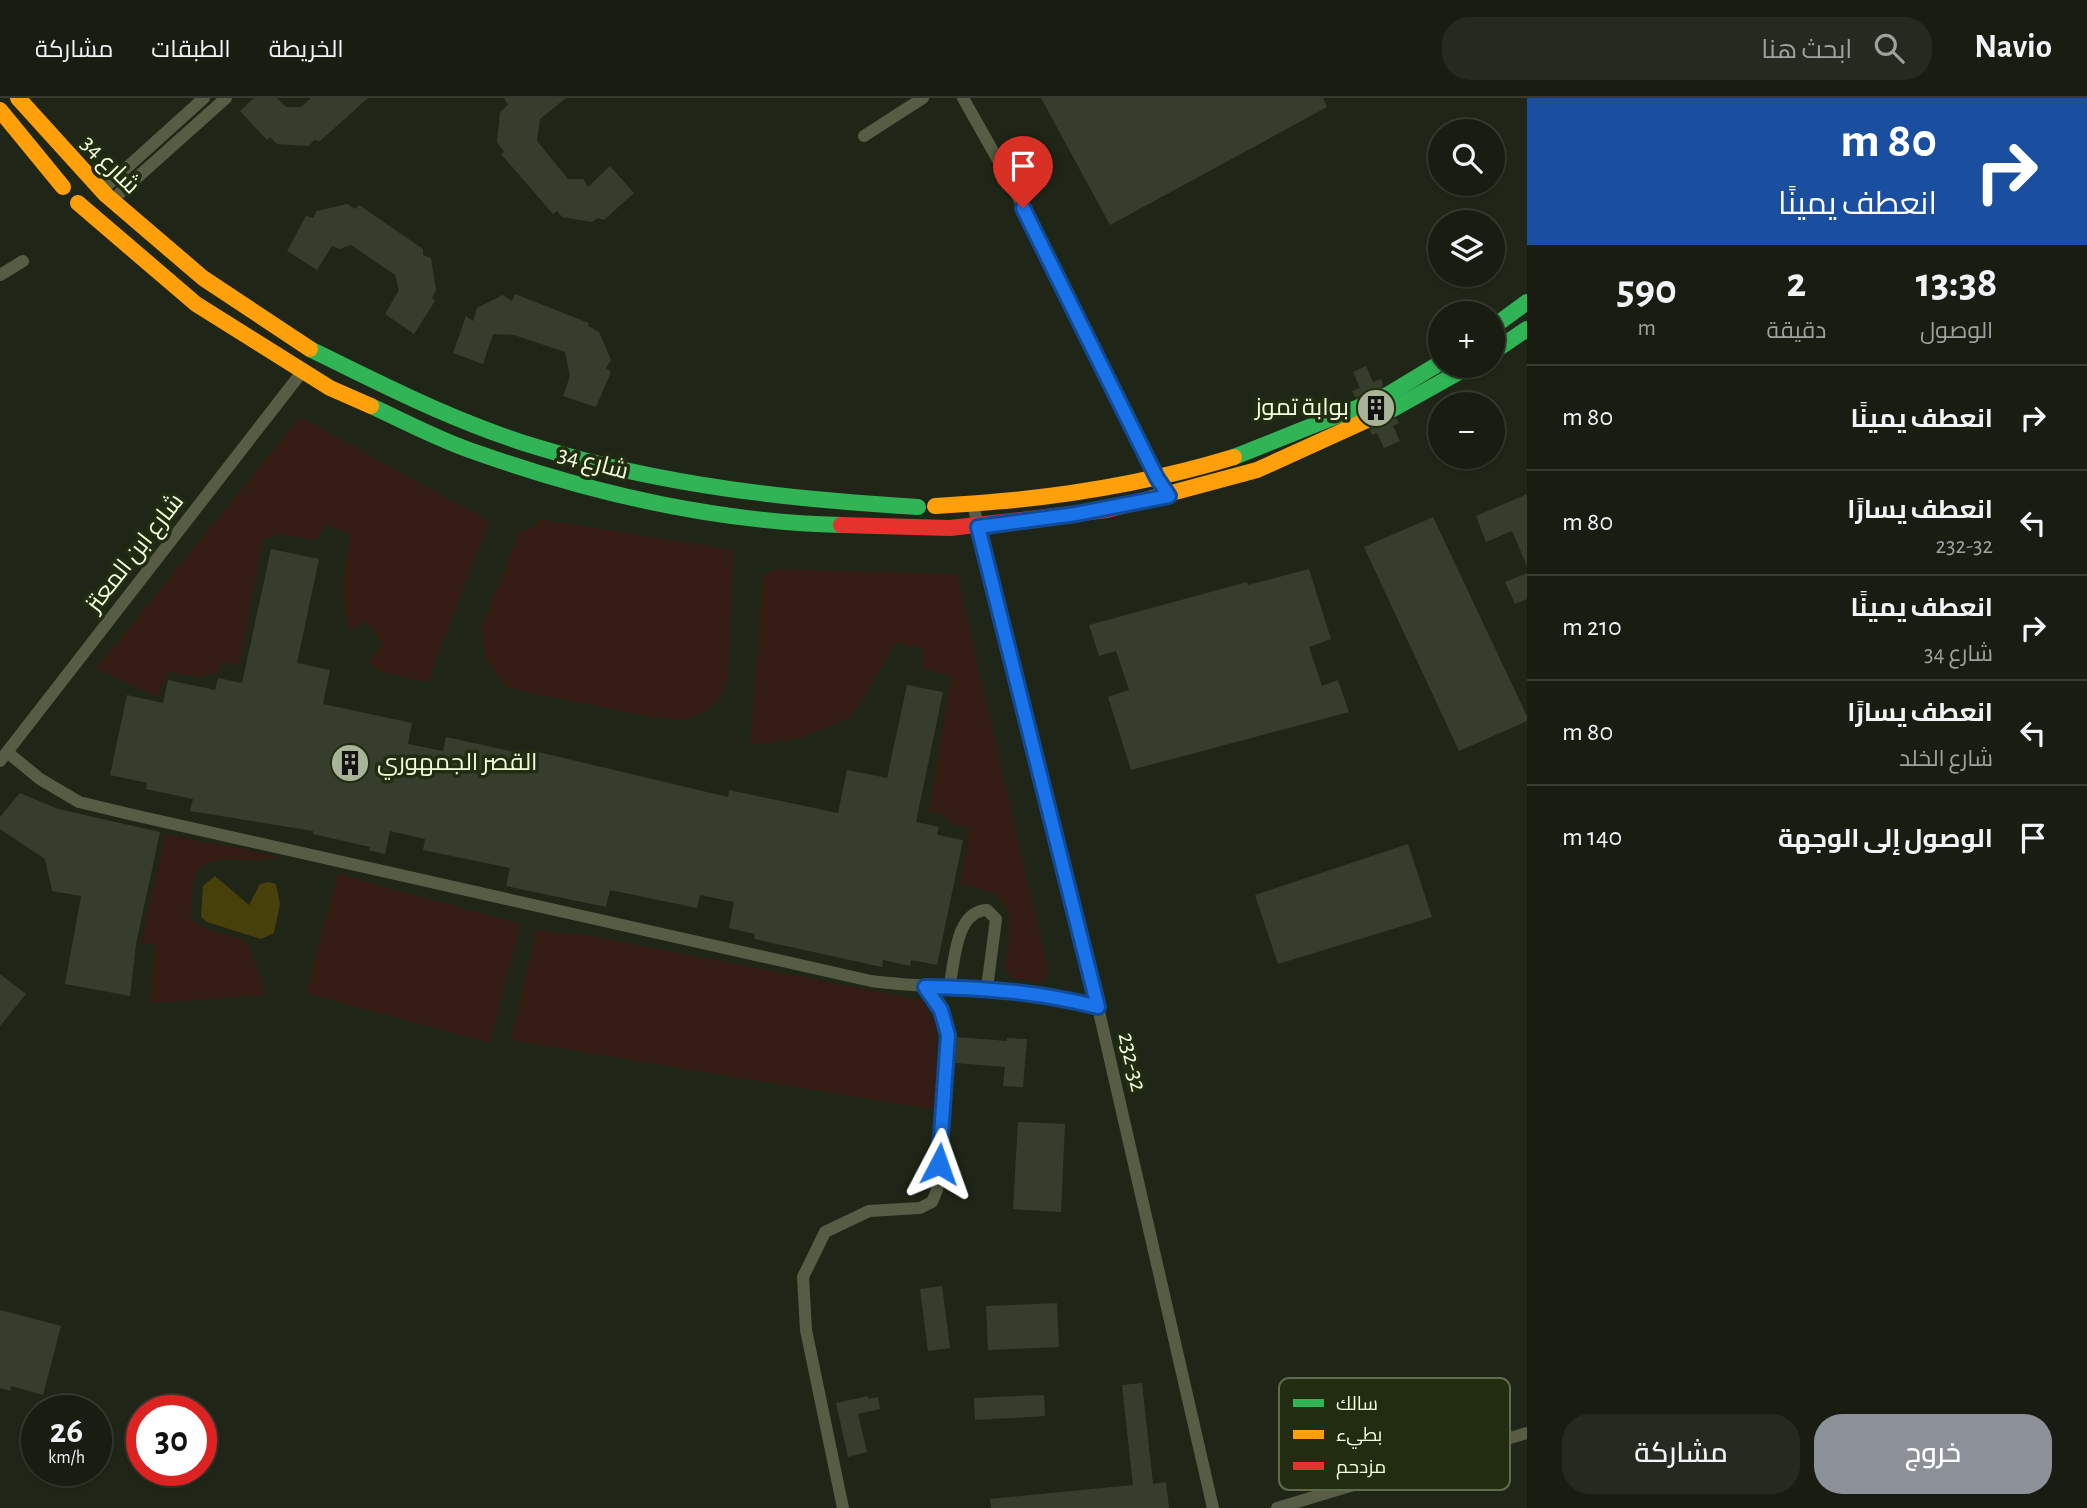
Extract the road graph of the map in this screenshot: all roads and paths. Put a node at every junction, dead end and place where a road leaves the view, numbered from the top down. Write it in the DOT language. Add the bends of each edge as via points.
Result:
graph roads {
  1 [pos="18,98"];
  2 [pos="204,98"];
  3 [pos="226,98"];
  4 [pos="923,98"];
  5 [pos="963,98"];
  6 [pos="0,110"];
  7 [pos="864,136"];
  8 [pos="63,187"];
  9 [pos="107,195"];
  10 [pos="78,203"];
  11 [pos="23,261"];
  12 [pos="0,275"];
  13 [pos="1526,305"];
  14 [pos="1505,319"];
  15 [pos="1527,329"];
  16 [pos="1505,344"];
  17 [pos="302,372"];
  18 [pos="1428,372"];
  19 [pos="1444,378"];
  20 [pos="1157,478"];
  21 [pos="1169,496"];
  22 [pos="973,505"];
  23 [pos="978,527"];
  24 [pos="3,756"];
  25 [pos="925,987"];
  26 [pos="949,988"];
  27 [pos="988,988"];
  28 [pos="1098,1007"];
  29 [pos="1527,1433"];
  30 [pos="1510,1438"];
  31 [pos="1337,1490"];
  32 [pos="843,1508"];
  33 [pos="1213,1508"];
  34 [pos="1277,1508"];
  1 -- 9 [label="main road, شارع 34"];
  2 -- 9 [label="street"];
  3 -- 9 [label="street"];
  4 -- 7 [label="street"];
  5 -- 20 [label="street" via="1011,183"];
  6 -- 8 [label="main road, شارع 34"];
  9 -- 22 [label="main road, شارع 34" via="178,258 284,335 363,379 493,434 591,465 699,488 809,502"];
  10 -- 17 [label="main road, شارع 34" via="175,288"];
  11 -- 12 [label="street"];
  13 -- 14 [label="main road"];
  15 -- 16 [label="main road"];
  17 -- 23 [label="main road, شارع 34" via="452,443 597,489 695,510 794,524"];
  17 -- 24 [label="street, شارع ابن المعتز"];
  18 -- 19 [label="main road" via="1390,402"];
  20 -- 21 [label="street"];
  20 -- 21 [label="main road, شارع 34" via="1362,414 1258,470"];
  20 -- 22 [label="main road, شارع 34" via="1066,498"];
  21 -- 23 [label="main road, شارع 34"];
  22 -- 23 [label="street, 232-32"];
  23 -- 28 [label="street, 232-32"];
  24 -- 25 [label="street" via="79,802 871,981"];
  25 -- 26 [label="street"];
  25 -- 32 [label="street" via="941,1010 948,1035 937,1190 932,1202 920,1208 869,1211 825,1232 803,1278 806,1330"];
  26 -- 27 [label="street"];
  26 -- 27 [label="street" via="964,919 976,910 987,910 996,919"];
  27 -- 28 [label="street" via="1046,994"];
  28 -- 33 [label="street, 232-32"];
  29 -- 30 [label="street"];
  31 -- 34 [label="street"];
}
